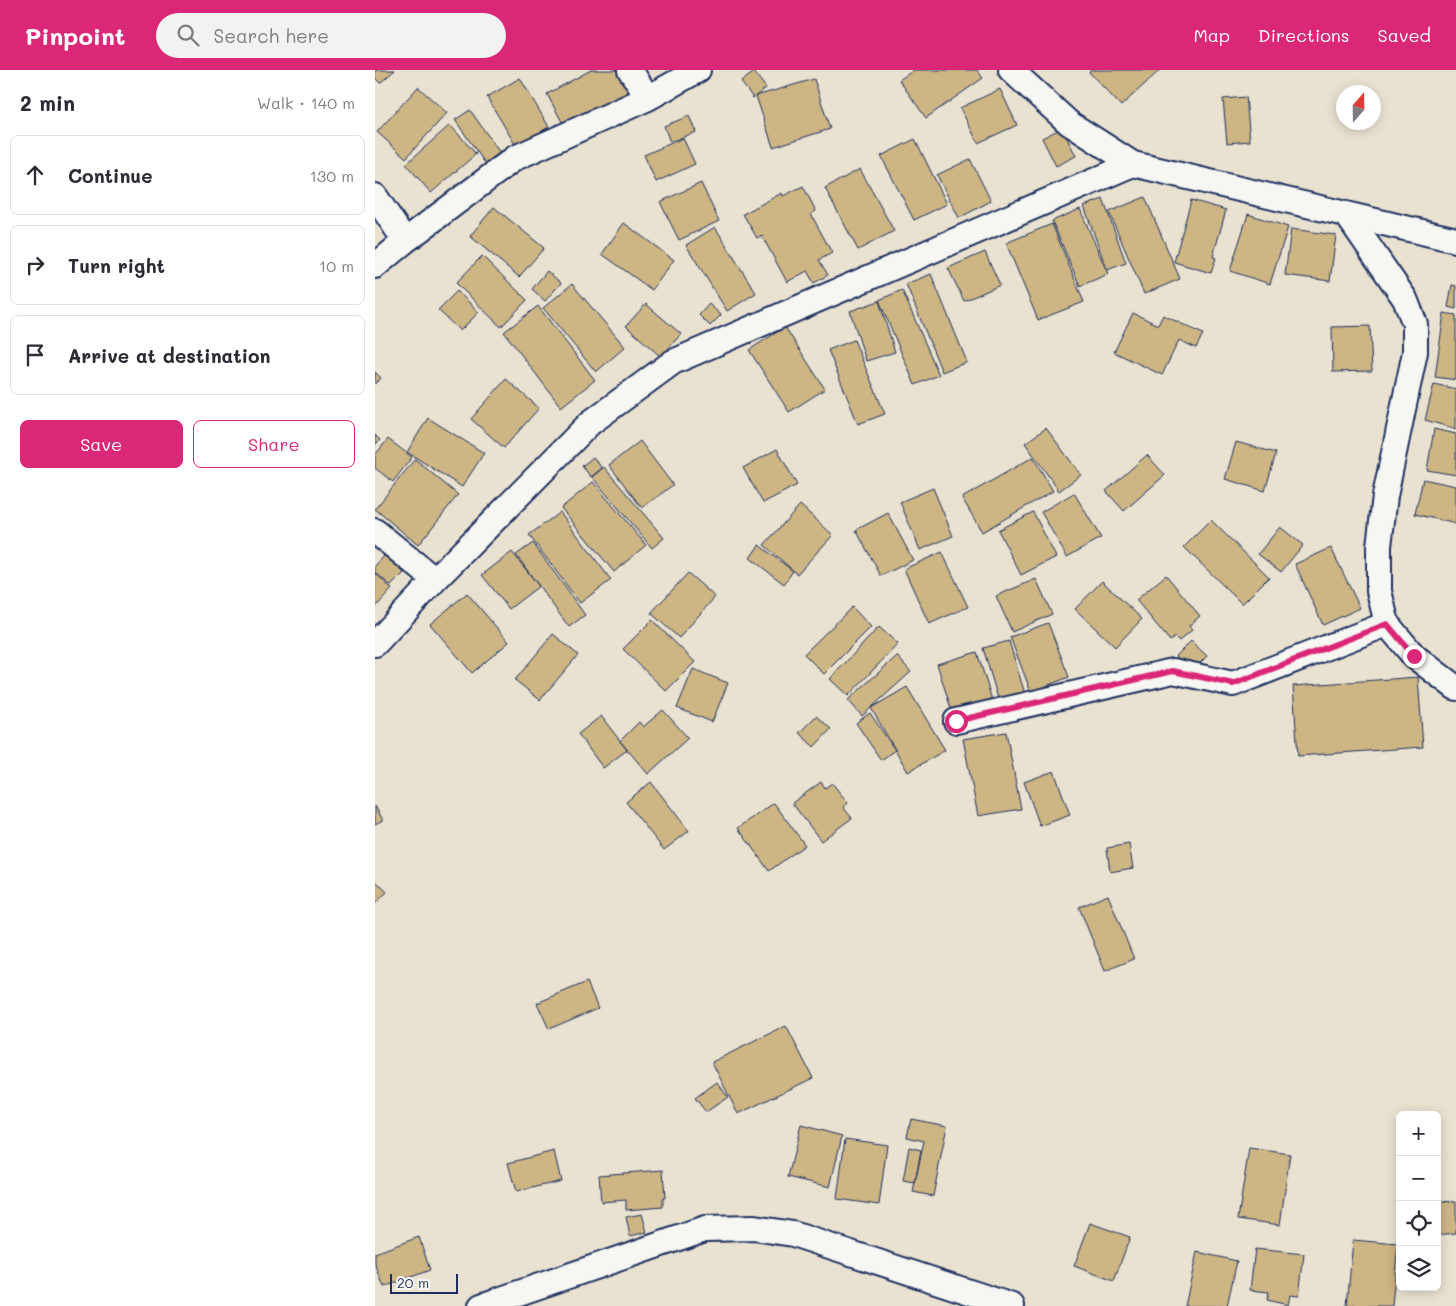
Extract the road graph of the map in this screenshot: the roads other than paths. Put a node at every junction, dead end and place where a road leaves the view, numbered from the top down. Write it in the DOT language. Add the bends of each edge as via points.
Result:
graph roads {
  1 [pos="629,70"];
  2 [pos="699,70"];
  3 [pos="1011,70"];
  4 [pos="648,98"];
  5 [pos="1133,164"];
  6 [pos="375,196"];
  7 [pos="1347,215"];
  8 [pos="1456,240"];
  9 [pos="405,241"];
  10 [pos="375,266"];
  11 [pos="375,531"];
  12 [pos="435,580"];
  13 [pos="1387,624"];
  14 [pos="375,644"];
  15 [pos="1456,688"];
  16 [pos="956,721"];
  17 [pos="481,1306"];
  18 [pos="1012,1306"];
  1 -- 4 [label="street"];
  2 -- 4 [label="street"];
  3 -- 5 [label="street" via="1069,123"];
  4 -- 9 [label="street" via="515,158"];
  5 -- 7 [label="street"];
  5 -- 12 [label="street" via="673,362 590,423"];
  6 -- 9 [label="street"];
  7 -- 8 [label="street"];
  7 -- 13 [label="street" via="1405,299 1415,324 1415,352 1385,496 1379,546 1379,591"];
  9 -- 10 [label="street"];
  11 -- 12 [label="street"];
  12 -- 14 [label="street"];
  13 -- 15 [label="street" via="1414,656"];
  13 -- 16 [label="street" via="1233,684 1173,671"];
  17 -- 18 [label="street" via="705,1229 754,1228 793,1234"];
}
